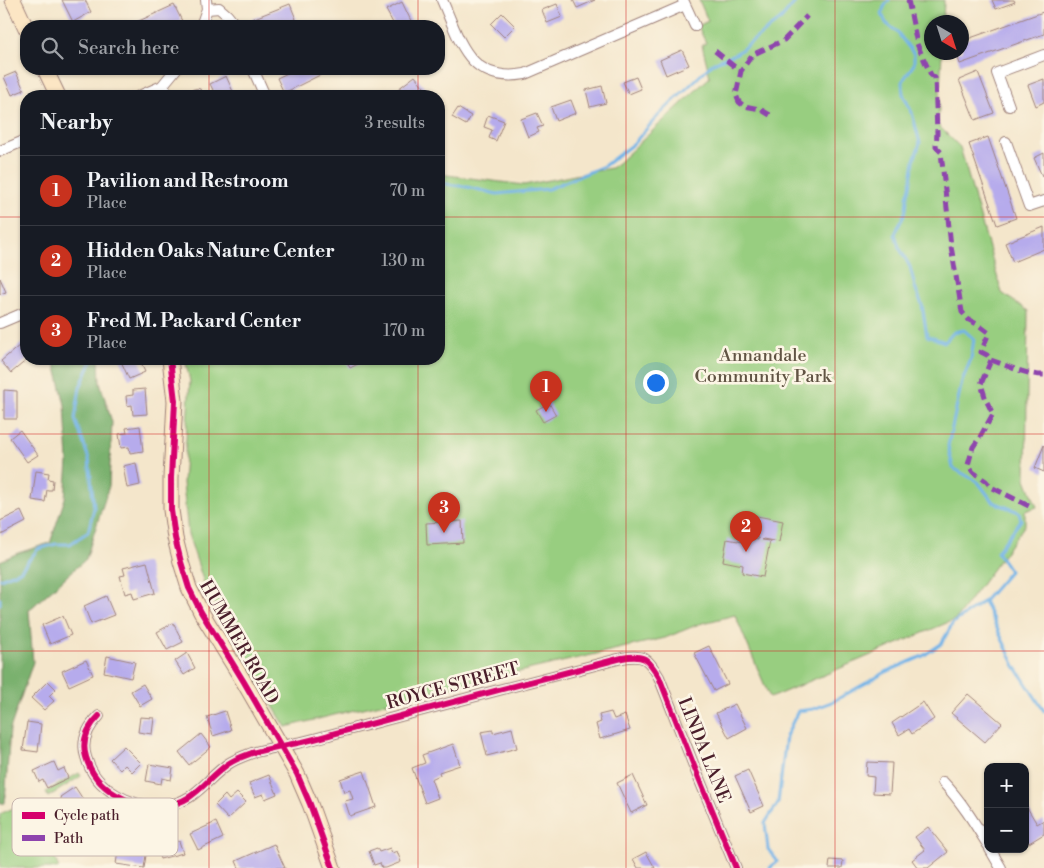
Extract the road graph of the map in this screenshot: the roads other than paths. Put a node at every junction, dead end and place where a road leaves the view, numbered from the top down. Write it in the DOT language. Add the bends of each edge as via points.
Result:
graph roads {
  1 [pos="13,0"];
  2 [pos="442,0"];
  3 [pos="684,3"];
  4 [pos="206,5"];
  5 [pos="22,20"];
  6 [pos="202,20"];
  7 [pos="231,20"];
  8 [pos="694,26"];
  9 [pos="1044,55"];
  10 [pos="48,75"];
  11 [pos="171,75"];
  12 [pos="256,75"];
  13 [pos="162,86"];
  14 [pos="55,90"];
  15 [pos="153,90"];
  16 [pos="166,90"];
  17 [pos="262,90"];
  18 [pos="1009,106"];
  19 [pos="1006,142"];
  20 [pos="20,143"];
  21 [pos="0,151"];
  22 [pos="1044,201"];
  23 [pos="20,315"];
  24 [pos="0,323"];
  25 [pos="171,365"];
  26 [pos="632,656"];
  27 [pos="99,716"];
  28 [pos="282,746"];
  29 [pos="943,782"];
  30 [pos="120,798"];
  31 [pos="178,802"];
  32 [pos="984,838"];
  33 [pos="992,853"];
  34 [pos="333,868"];
  35 [pos="736,868"];
  36 [pos="1001,868"];
  1 -- 5 [label="main road"];
  2 -- 3 [label="street" via="465,52 482,68 504,76 525,74"];
  3 -- 8 [label="street"];
  4 -- 6 [label="street"];
  4 -- 7 [label="street" via="219,8"];
  9 -- 18 [label="street" via="997,73"];
  10 -- 14 [label="main road"];
  11 -- 13 [label="street"];
  12 -- 17 [label="street"];
  13 -- 15 [label="street"];
  13 -- 16 [label="street"];
  19 -- 22 [label="street" via="1029,206"];
  20 -- 21 [label="street"];
  23 -- 24 [label="street"];
  25 -- 28 [label="main road, HUMMER ROAD" via="174,401 171,510 181,562 200,612"];
  26 -- 28 [label="street, ROYCE STREET"];
  26 -- 35 [label="street, LINDA LANE" via="652,663 659,677"];
  27 -- 30 [label="street, ROYCE STREET" via="84,740 86,759 99,780"];
  28 -- 31 [label="street, ROYCE STREET" via="226,765 201,789"];
  28 -- 34 [label="main road, HUMMER ROAD" via="310,804"];
  29 -- 32 [label="street" via="956,795"];
  33 -- 36 [label="street"];
}
